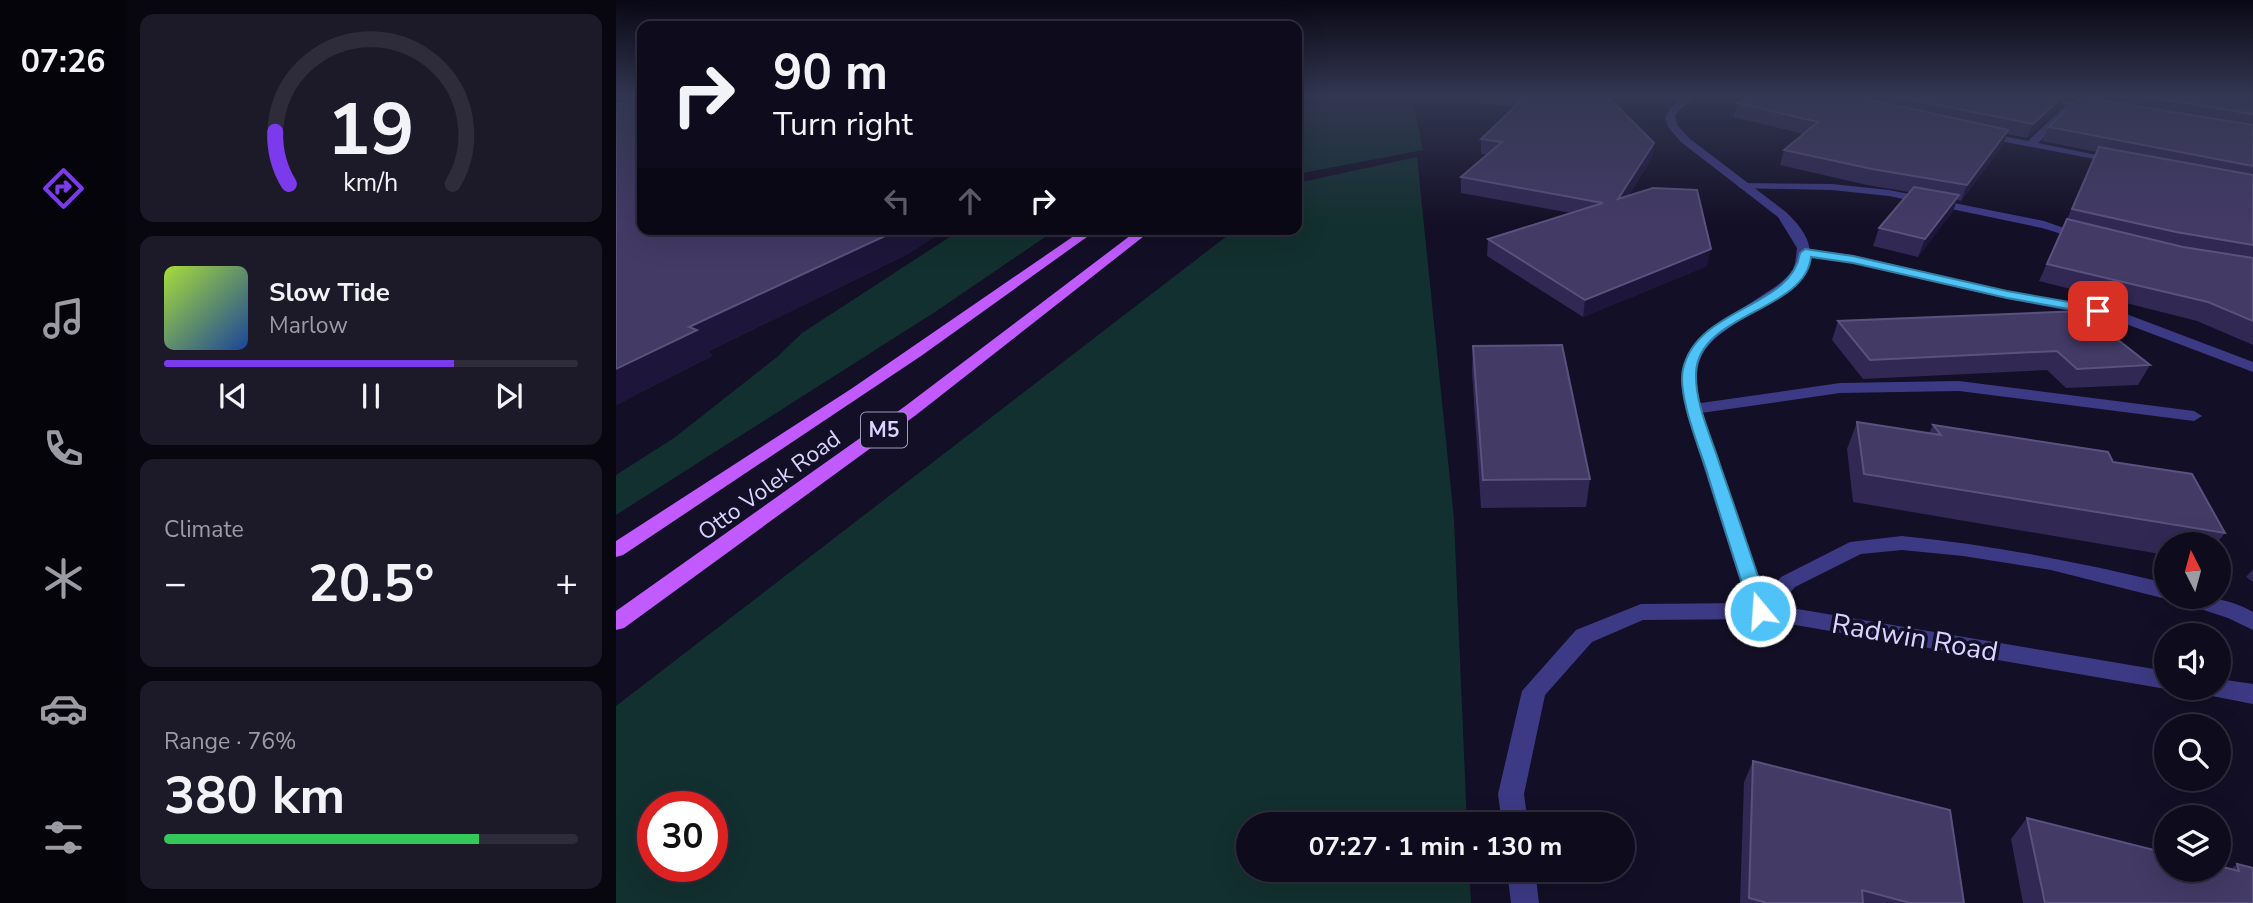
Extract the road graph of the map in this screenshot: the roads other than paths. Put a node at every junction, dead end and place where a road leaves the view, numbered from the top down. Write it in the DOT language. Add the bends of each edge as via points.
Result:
graph roads {
  1 [pos="1684,139"];
  2 [pos="2001,139"];
  3 [pos="2035,139"];
  4 [pos="2029,145"];
  5 [pos="2124,163"];
  6 [pos="1743,186"];
  7 [pos="1083,235"];
  8 [pos="1139,235"];
  9 [pos="2101,242"];
  10 [pos="1805,253"];
  11 [pos="2253,367"];
  12 [pos="1694,408"];
  13 [pos="2194,416"];
  14 [pos="616,550"];
  15 [pos="2154,588"];
  16 [pos="2227,609"];
  17 [pos="1760,611"];
  18 [pos="616,622"];
  19 [pos="2253,622"];
  20 [pos="2154,678"];
  21 [pos="2231,691"];
  22 [pos="2253,694"];
  23 [pos="1513,812"];
  24 [pos="1522,882"];
  25 [pos="1525,903"];
  1 -- 6 [label="street"];
  2 -- 4 [label="street"];
  3 -- 4 [label="street"];
  4 -- 5 [label="street"];
  6 -- 9 [label="street" via="1889,193 2044,225"];
  6 -- 10 [label="street" via="1788,220 1801,237"];
  7 -- 14 [label="main road, Otto Volek Road / M5" via="853,396"];
  8 -- 18 [label="main road, Otto Volek Road / M5" via="910,411"];
  10 -- 11 [label="street" via="2116,315"];
  10 -- 12 [label="street" via="1804,265 1791,281 1713,330 1695,351 1689,372"];
  12 -- 13 [label="street" via="1840,388 1959,386"];
  12 -- 17 [label="street"];
  15 -- 17 [label="street" via="2051,563 1902,543 1857,547 1788,582"];
  16 -- 19 [label="street"];
  17 -- 20 [label="street, Radwin Road"];
  17 -- 23 [label="street, Radwin Road" via="1641,612 1584,636 1534,691 1511,794"];
  21 -- 22 [label="street"];
  24 -- 25 [label="street"];
}
